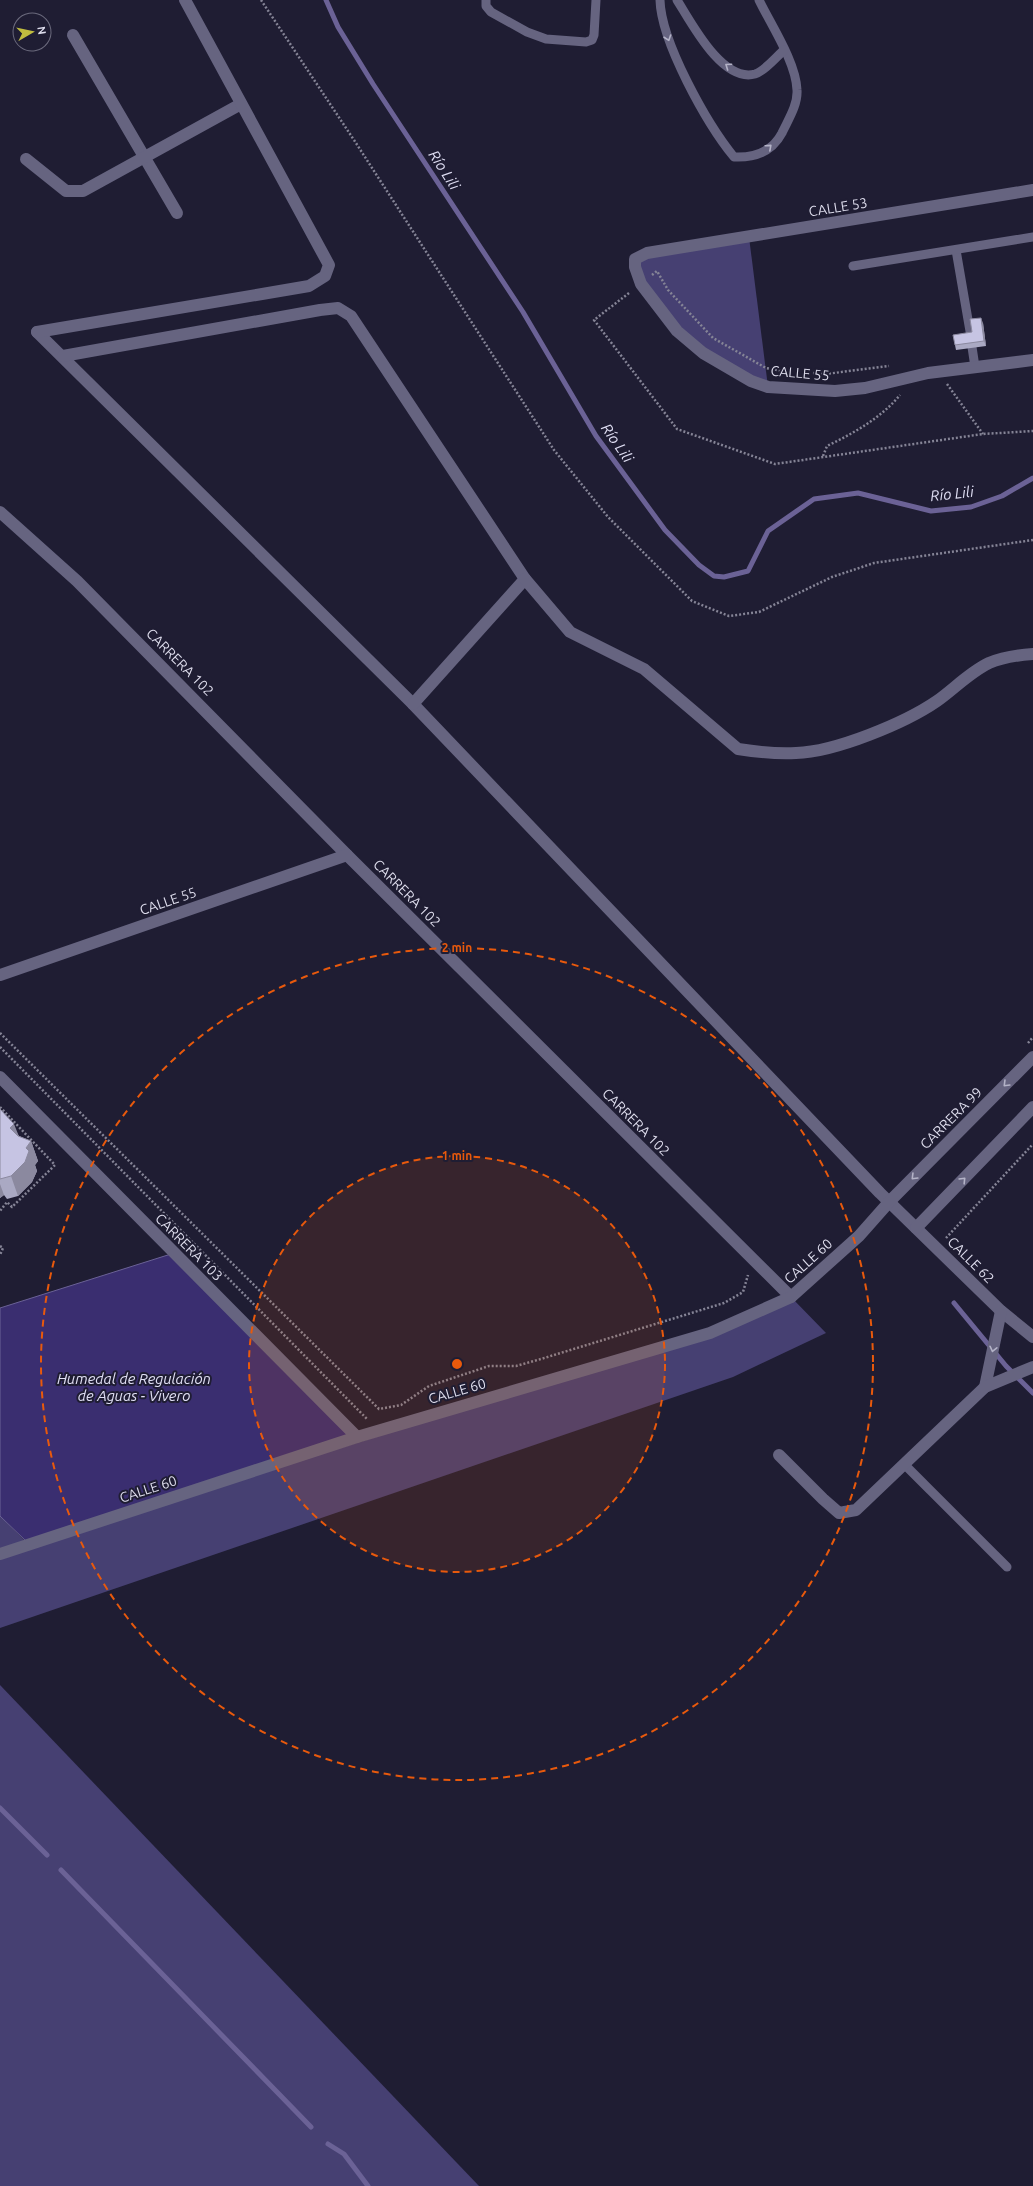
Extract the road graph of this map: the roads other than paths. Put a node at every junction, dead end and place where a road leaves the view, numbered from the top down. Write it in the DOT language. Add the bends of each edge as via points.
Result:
graph roads {
  1 [pos="185,0"];
  2 [pos="486,0"];
  3 [pos="596,0"];
  4 [pos="660,0"];
  5 [pos="676,0"];
  6 [pos="759,0"];
  7 [pos="73,35"];
  8 [pos="784,50"];
  9 [pos="242,104"];
  10 [pos="145,158"];
  11 [pos="26,159"];
  12 [pos="1033,190"];
  13 [pos="177,213"];
  14 [pos="1033,237"];
  15 [pos="956,250"];
  16 [pos="648,253"];
  17 [pos="853,266"];
  18 [pos="971,338"];
  19 [pos="972,348"];
  20 [pos="63,356"];
  21 [pos="1033,360"];
  22 [pos="975,367"];
  23 [pos="0,512"];
  24 [pos="525,579"];
  25 [pos="1033,654"];
  26 [pos="413,704"];
  27 [pos="347,854"];
  28 [pos="0,975"];
  29 [pos="1033,1057"];
  30 [pos="0,1077"];
  31 [pos="1033,1107"];
  32 [pos="890,1201"];
  33 [pos="916,1228"];
  34 [pos="791,1297"];
  35 [pos="1001,1311"];
  36 [pos="1033,1337"];
  37 [pos="1033,1367"];
  38 [pos="985,1387"];
  39 [pos="357,1436"];
  40 [pos="779,1454"];
  41 [pos="904,1464"];
  42 [pos="0,1554"];
  43 [pos="1007,1567"];
  1 -- 9 [label="street"];
  2 -- 3 [label="lane" via="486,6 491,12 527,32 546,39 586,42 592,40 594,35"];
  4 -- 8 [label="lane, one-way" via="667,35 678,63 723,144 734,157 750,158 766,151 780,137 794,109 797,90 794,74"];
  8 -- 5 [label="lane, one-way" via="756,74 740,74 725,65 708,48"];
  6 -- 8 [label="lane"];
  7 -- 10 [label="street"];
  9 -- 10 [label="street"];
  9 -- 20 [label="street, CALLE 62" via="329,265 325,276 309,286 37,332"];
  10 -- 11 [label="street" via="83,191 66,191"];
  10 -- 13 [label="street"];
  12 -- 16 [label="street, CALLE 53"];
  14 -- 15 [label="lane"];
  15 -- 17 [label="lane"];
  15 -- 18 [label="lane"];
  16 -- 22 [label="street, CALLE 55" via="635,259 634,267 641,284 677,331 703,353 751,381 768,387 835,392 865,388 928,373"];
  19 -- 22 [label="lane"];
  20 -- 24 [label="street" via="338,308 351,316"];
  20 -- 26 [label="street, CALLE 62"];
  21 -- 22 [label="street, CALLE 55"];
  23 -- 27 [label="street, CARRERA 102" via="77,581"];
  24 -- 25 [label="street" via="570,632 644,669 738,749 758,752 797,753 836,746 894,724 936,701 988,663 1012,656"];
  24 -- 26 [label="street"];
  26 -- 32 [label="street, CALLE 62"];
  27 -- 28 [label="street, CALLE 55"];
  27 -- 34 [label="street, CARRERA 102"];
  29 -- 32 [label="street, CARRERA 99, one-way"];
  30 -- 39 [label="street, CARRERA 103"];
  33 -- 31 [label="street, one-way"];
  32 -- 33 [label="street, CALLE 62"];
  32 -- 34 [label="street, CALLE 60" via="859,1236"];
  33 -- 35 [label="street, CALLE 62"];
  34 -- 39 [label="street, CALLE 60" via="710,1333"];
  35 -- 36 [label="street, CALLE 62"];
  35 -- 38 [label="street, one-way"];
  37 -- 38 [label="street"];
  38 -- 41 [label="street"];
  39 -- 42 [label="street, CALLE 60"];
  40 -- 41 [label="street" via="839,1512 856,1510"];
  41 -- 43 [label="lane"];
}
